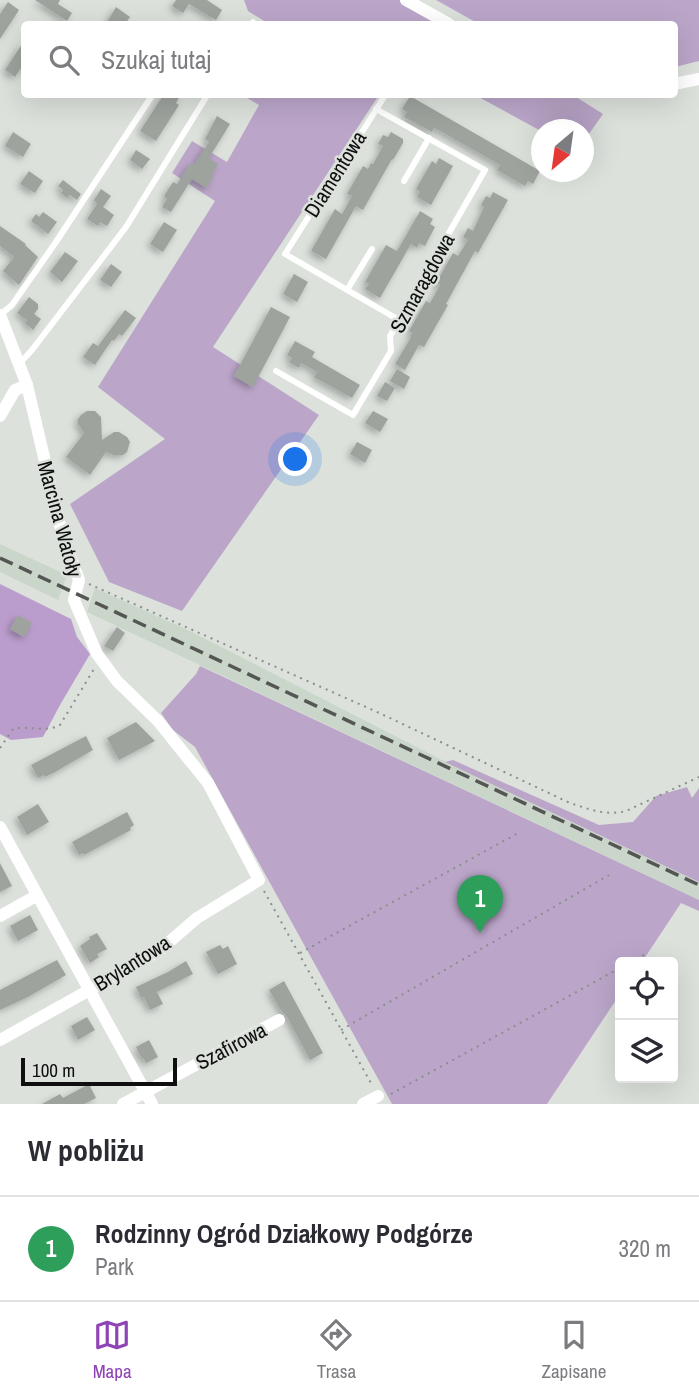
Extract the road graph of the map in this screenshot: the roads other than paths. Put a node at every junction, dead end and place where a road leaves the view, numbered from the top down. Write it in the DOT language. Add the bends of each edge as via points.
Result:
graph roads {
  1 [pos="405,0"];
  2 [pos="438,21"];
  3 [pos="699,79"];
  4 [pos="678,83"];
  5 [pos="150,98"];
  6 [pos="206,98"];
  7 [pos="383,98"];
  8 [pos="376,109"];
  9 [pos="429,138"];
  10 [pos="404,181"];
  11 [pos="372,248"];
  12 [pos="347,290"];
  13 [pos="0,315"];
  14 [pos="399,320"];
  15 [pos="19,364"];
  16 [pos="276,371"];
  17 [pos="27,385"];
  18 [pos="0,416"];
  19 [pos="0,827"];
  20 [pos="259,880"];
  21 [pos="36,896"];
  22 [pos="0,916"];
  23 [pos="89,990"];
  24 [pos="279,1020"];
  25 [pos="0,1040"];
  26 [pos="146,1092"];
  27 [pos="379,1098"];
  28 [pos="123,1104"];
  29 [pos="152,1104"];
  30 [pos="363,1104"];
  1 -- 2 [label="street"];
  3 -- 4 [label="street"];
  5 -- 13 [label="lane" via="56,242"];
  6 -- 15 [label="lane" via="126,227"];
  7 -- 8 [label="lane, Diamentowa"];
  8 -- 9 [label="lane"];
  8 -- 12 [label="lane, Diamentowa" via="285,254"];
  9 -- 10 [label="lane"];
  9 -- 14 [label="lane, Szmaragdowa" via="485,170"];
  11 -- 12 [label="lane"];
  12 -- 14 [label="lane"];
  13 -- 15 [label="street, Marcina Watoły"];
  14 -- 16 [label="lane, Szmaragdowa" via="390,336 391,351 353,415"];
  15 -- 17 [label="street, Marcina Watoły"];
  17 -- 18 [label="street" via="15,390"];
  17 -- 20 [label="street, Marcina Watoły" via="63,536 79,580 74,600 97,654 208,783"];
  19 -- 21 [label="street"];
  20 -- 23 [label="street, Brylantowa" via="197,918 161,949"];
  21 -- 22 [label="street"];
  21 -- 23 [label="street"];
  23 -- 25 [label="street, Brylantowa"];
  23 -- 26 [label="street"];
  24 -- 26 [label="street, Szafirowa"];
  26 -- 28 [label="street, Szafirowa"];
  26 -- 29 [label="street"];
  27 -- 30 [label="street"];
}
